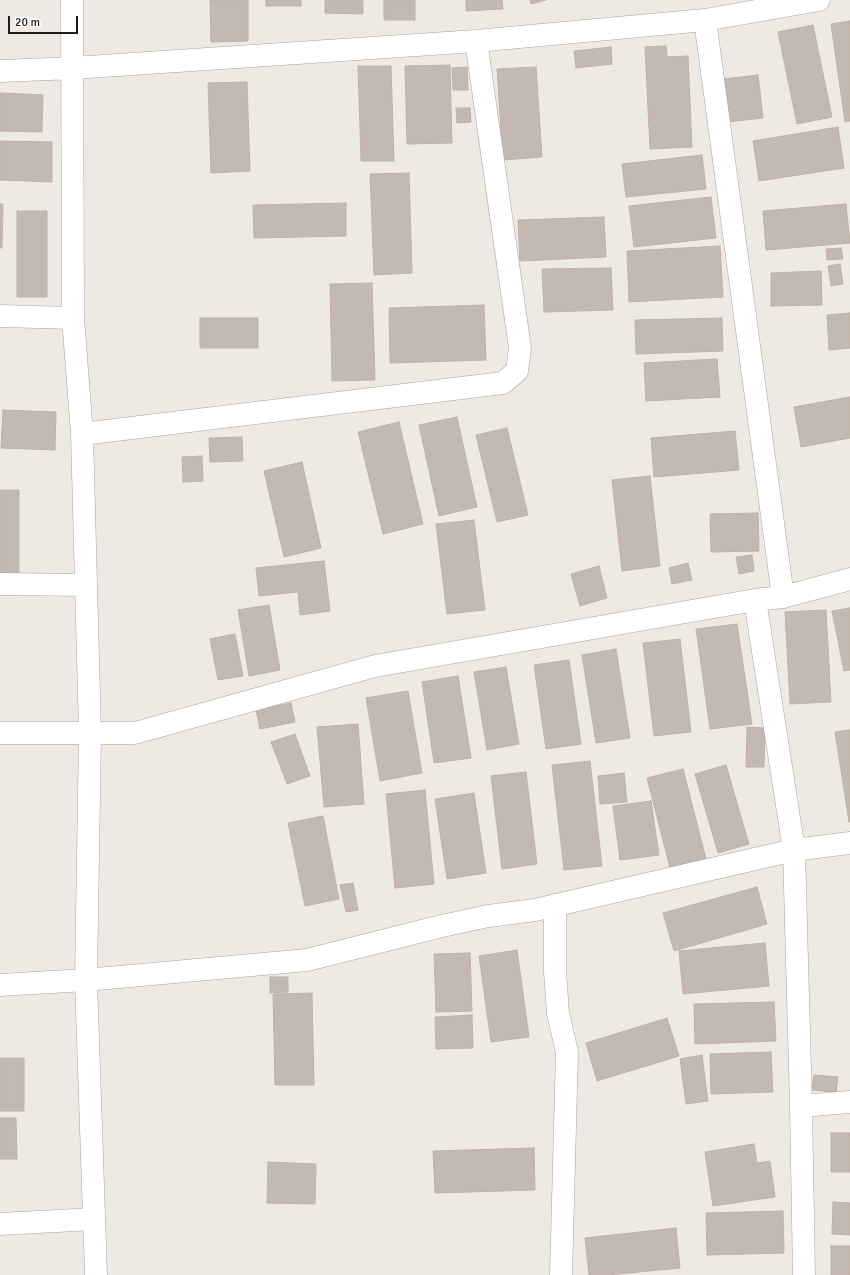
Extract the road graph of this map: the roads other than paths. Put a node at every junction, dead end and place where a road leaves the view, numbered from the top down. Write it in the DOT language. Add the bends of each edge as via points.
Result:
graph roads {
  1 [pos="72,0"];
  2 [pos="819,0"];
  3 [pos="705,20"];
  4 [pos="476,41"];
  5 [pos="73,68"];
  6 [pos="0,71"];
  7 [pos="0,316"];
  8 [pos="73,318"];
  9 [pos="82,434"];
  10 [pos="850,579"];
  11 [pos="0,584"];
  12 [pos="86,585"];
  13 [pos="783,597"];
  14 [pos="755,600"];
  15 [pos="0,733"];
  16 [pos="90,733"];
  17 [pos="850,843"];
  18 [pos="794,850"];
  19 [pos="555,905"];
  20 [pos="86,980"];
  21 [pos="0,985"];
  22 [pos="850,1102"];
  23 [pos="801,1106"];
  24 [pos="94,1219"];
  25 [pos="0,1224"];
  26 [pos="96,1275"];
  27 [pos="561,1275"];
  28 [pos="804,1275"];
  1 -- 5 [label="street"];
  2 -- 3 [label="street"];
  3 -- 4 [label="street"];
  3 -- 13 [label="street"];
  4 -- 5 [label="street"];
  4 -- 9 [label="street" via="520,348 517,371 503,383"];
  5 -- 6 [label="street"];
  5 -- 8 [label="street"];
  7 -- 8 [label="street"];
  8 -- 9 [label="street"];
  9 -- 12 [label="street"];
  10 -- 13 [label="street"];
  11 -- 12 [label="street"];
  12 -- 16 [label="street"];
  13 -- 14 [label="street"];
  14 -- 16 [label="street" via="376,666 135,733"];
  14 -- 18 [label="street"];
  15 -- 16 [label="street"];
  16 -- 20 [label="street"];
  17 -- 18 [label="street"];
  18 -- 19 [label="street"];
  18 -- 23 [label="street"];
  19 -- 20 [label="street" via="442,926 307,960"];
  19 -- 27 [label="street" via="558,1013 567,1052"];
  20 -- 21 [label="street"];
  20 -- 24 [label="street"];
  22 -- 23 [label="street"];
  23 -- 28 [label="street"];
  24 -- 25 [label="street"];
  24 -- 26 [label="street"];
}
